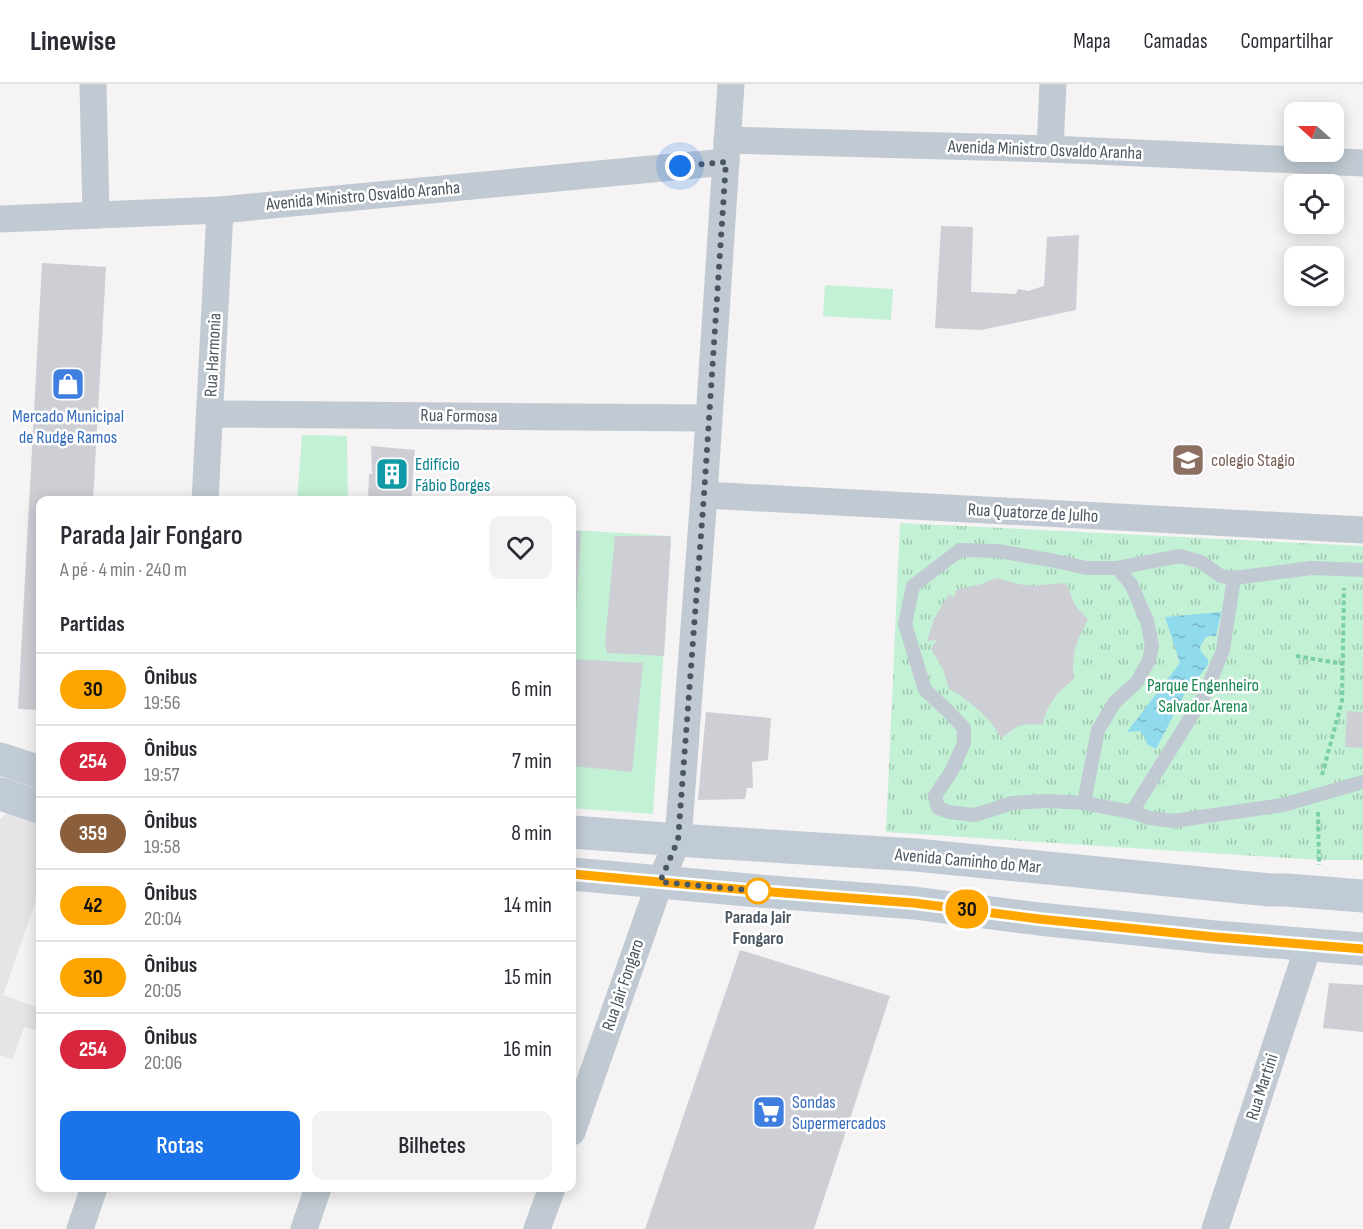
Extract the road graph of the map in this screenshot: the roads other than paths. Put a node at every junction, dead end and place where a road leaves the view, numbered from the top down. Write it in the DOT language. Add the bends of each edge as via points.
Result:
graph roads {
  1 [pos="93,84"];
  2 [pos="731,84"];
  3 [pos="1053,84"];
  4 [pos="1050,150"];
  5 [pos="727,151"];
  6 [pos="1363,163"];
  7 [pos="220,210"];
  8 [pos="96,215"];
  9 [pos="0,219"];
  10 [pos="210,414"];
  11 [pos="708,418"];
  12 [pos="704,495"];
  13 [pos="205,496"];
  14 [pos="1363,530"];
  15 [pos="1117,568"];
  16 [pos="1363,570"];
  17 [pos="1234,578"];
  18 [pos="0,759"];
  19 [pos="36,771"];
  20 [pos="1363,782"];
  21 [pos="0,795"];
  22 [pos="1084,803"];
  23 [pos="36,806"];
  24 [pos="1132,812"];
  25 [pos="576,832"];
  26 [pos="678,840"];
  27 [pos="576,874"];
  28 [pos="660,882"];
  29 [pos="1270,890"];
  30 [pos="1363,896"];
  31 [pos="1215,937"];
  32 [pos="1309,945"];
  33 [pos="1363,949"];
  34 [pos="576,1121"];
  35 [pos="93,1192"];
  36 [pos="317,1192"];
  37 [pos="551,1192"];
  38 [pos="80,1229"];
  39 [pos="304,1229"];
  40 [pos="537,1229"];
  41 [pos="1215,1229"];
  1 -- 8 [label="street"];
  2 -- 5 [label="street, Rua Jair Fongaro"];
  3 -- 4 [label="street"];
  4 -- 5 [label="street, Avenida Ministro Osvaldo Aranha"];
  4 -- 6 [label="street, Avenida Ministro Osvaldo Aranha"];
  5 -- 7 [label="street, Avenida Ministro Osvaldo Aranha"];
  5 -- 11 [label="street, Rua Jair Fongaro"];
  7 -- 8 [label="street, Avenida Ministro Osvaldo Aranha"];
  7 -- 10 [label="street, Rua Harmonia"];
  8 -- 9 [label="street, Avenida Ministro Osvaldo Aranha"];
  10 -- 11 [label="street, Rua Formosa"];
  10 -- 13 [label="street, Rua Harmonia"];
  11 -- 12 [label="street, Rua Jair Fongaro"];
  12 -- 14 [label="street, Rua Quatorze de Julho"];
  12 -- 26 [label="street, Rua Jair Fongaro"];
  15 -- 17 [label="lane" via="1180,556 1201,562 1221,576"];
  15 -- 22 [label="lane" via="1131,585 1147,621 1152,646 1137,682 1115,702 1098,730"];
  15 -- 22 [label="lane" via="1087,568 998,551 960,550 913,586 905,624 925,690 964,728 964,743 935,796 938,808 975,815 1012,803"];
  16 -- 17 [label="lane" via="1312,568"];
  17 -- 24 [label="lane" via="1223,650 1205,694"];
  18 -- 19 [label="main road"];
  20 -- 24 [label="lane" via="1283,805 1173,821"];
  21 -- 23 [label="main road"];
  22 -- 24 [label="lane"];
  25 -- 26 [label="main road, Avenida Caminho do Mar"];
  26 -- 28 [label="street, Rua Jair Fongaro"];
  26 -- 29 [label="main road, Avenida Caminho do Mar" via="916,855"];
  27 -- 28 [label="main road"];
  28 -- 31 [label="main road" via="914,903"];
  28 -- 34 [label="street, Rua Jair Fongaro"];
  29 -- 30 [label="main road, Avenida Caminho do Mar"];
  29 -- 31 [label="main road" via="1260,916 1250,924"];
  31 -- 32 [label="main road"];
  32 -- 33 [label="main road"];
  32 -- 41 [label="street, Rua Martini"];
  35 -- 38 [label="street"];
  36 -- 39 [label="street"];
  37 -- 40 [label="street"];
}
